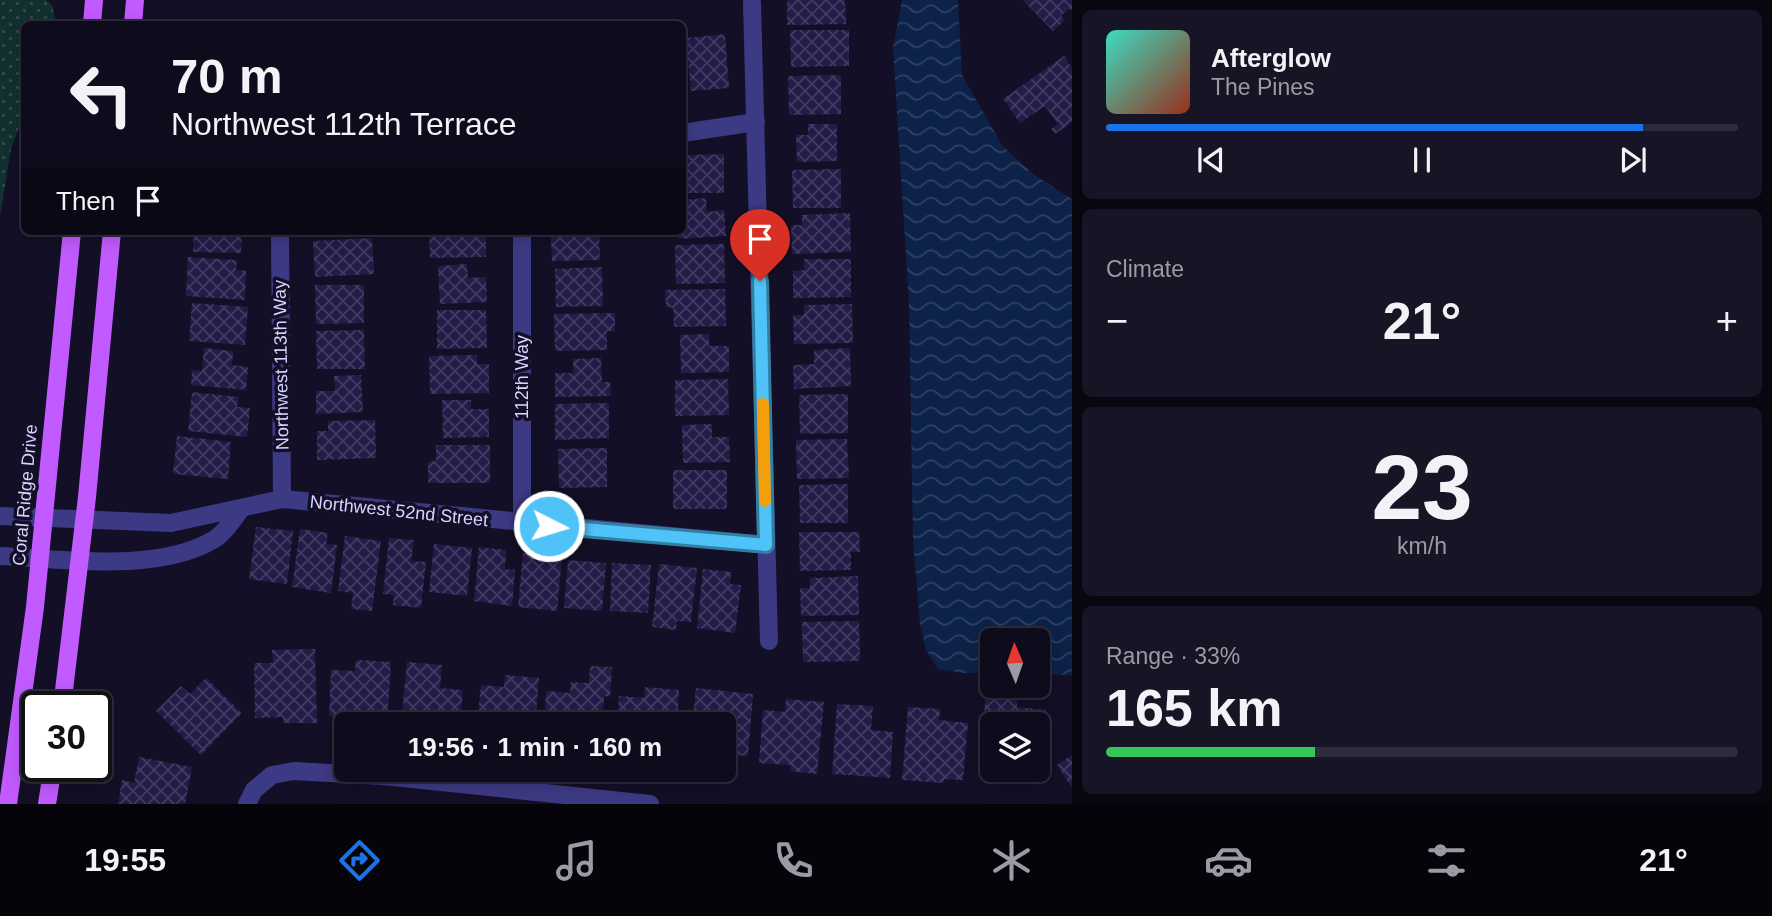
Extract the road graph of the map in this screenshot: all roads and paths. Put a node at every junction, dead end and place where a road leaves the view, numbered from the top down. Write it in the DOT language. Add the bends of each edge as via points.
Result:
graph roads {
  1 [pos="94,0"];
  2 [pos="135,0"];
  3 [pos="752,4"];
  4 [pos="92,21"];
  5 [pos="132,21"];
  6 [pos="756,122"];
  7 [pos="686,132"];
  8 [pos="72,235"];
  9 [pos="112,235"];
  10 [pos="280,235"];
  11 [pos="522,235"];
  12 [pos="282,499"];
  13 [pos="242,508"];
  14 [pos="0,516"];
  15 [pos="43,518"];
  16 [pos="84,520"];
  17 [pos="172,523"];
  18 [pos="522,524"];
  19 [pos="766,545"];
  20 [pos="0,556"];
  21 [pos="175,556"];
  22 [pos="40,558"];
  23 [pos="80,559"];
  24 [pos="769,641"];
  25 [pos="64,691"];
  26 [pos="50,782"];
  27 [pos="525,797"];
  28 [pos="8,804"];
  29 [pos="47,804"];
  30 [pos="247,804"];
  31 [pos="650,804"];
  1 -- 4 [label="main road"];
  2 -- 5 [label="main road"];
  3 -- 6 [label="street"];
  6 -- 7 [label="street"];
  6 -- 19 [label="street"];
  8 -- 15 [label="main road, Coral Ridge Drive"];
  9 -- 16 [label="main road"];
  10 -- 12 [label="street, Northwest 113th Way"];
  11 -- 18 [label="street, 112th Way"];
  12 -- 13 [label="street, Northwest 52nd Street"];
  12 -- 18 [label="street, Northwest 52nd Street"];
  13 -- 17 [label="street, Northwest 52nd Street"];
  13 -- 21 [label="street" via="215,539"];
  14 -- 15 [label="street, Northwest 52nd Street"];
  15 -- 16 [label="street, Northwest 52nd Street"];
  15 -- 22 [label="main road, Coral Ridge Drive"];
  16 -- 17 [label="street, Northwest 52nd Street"];
  16 -- 23 [label="main road"];
  17 -- 21 [label="street"];
  18 -- 19 [label="street, Northwest 52nd Street"];
  19 -- 24 [label="street"];
  20 -- 22 [label="street"];
  21 -- 23 [label="street"];
  22 -- 23 [label="street"];
  22 -- 28 [label="main road, Coral Ridge Drive"];
  23 -- 25 [label="main road"];
  26 -- 29 [label="main road"];
  27 -- 30 [label="street" via="383,776 294,771 272,775 254,790"];
  27 -- 31 [label="street"];
}
